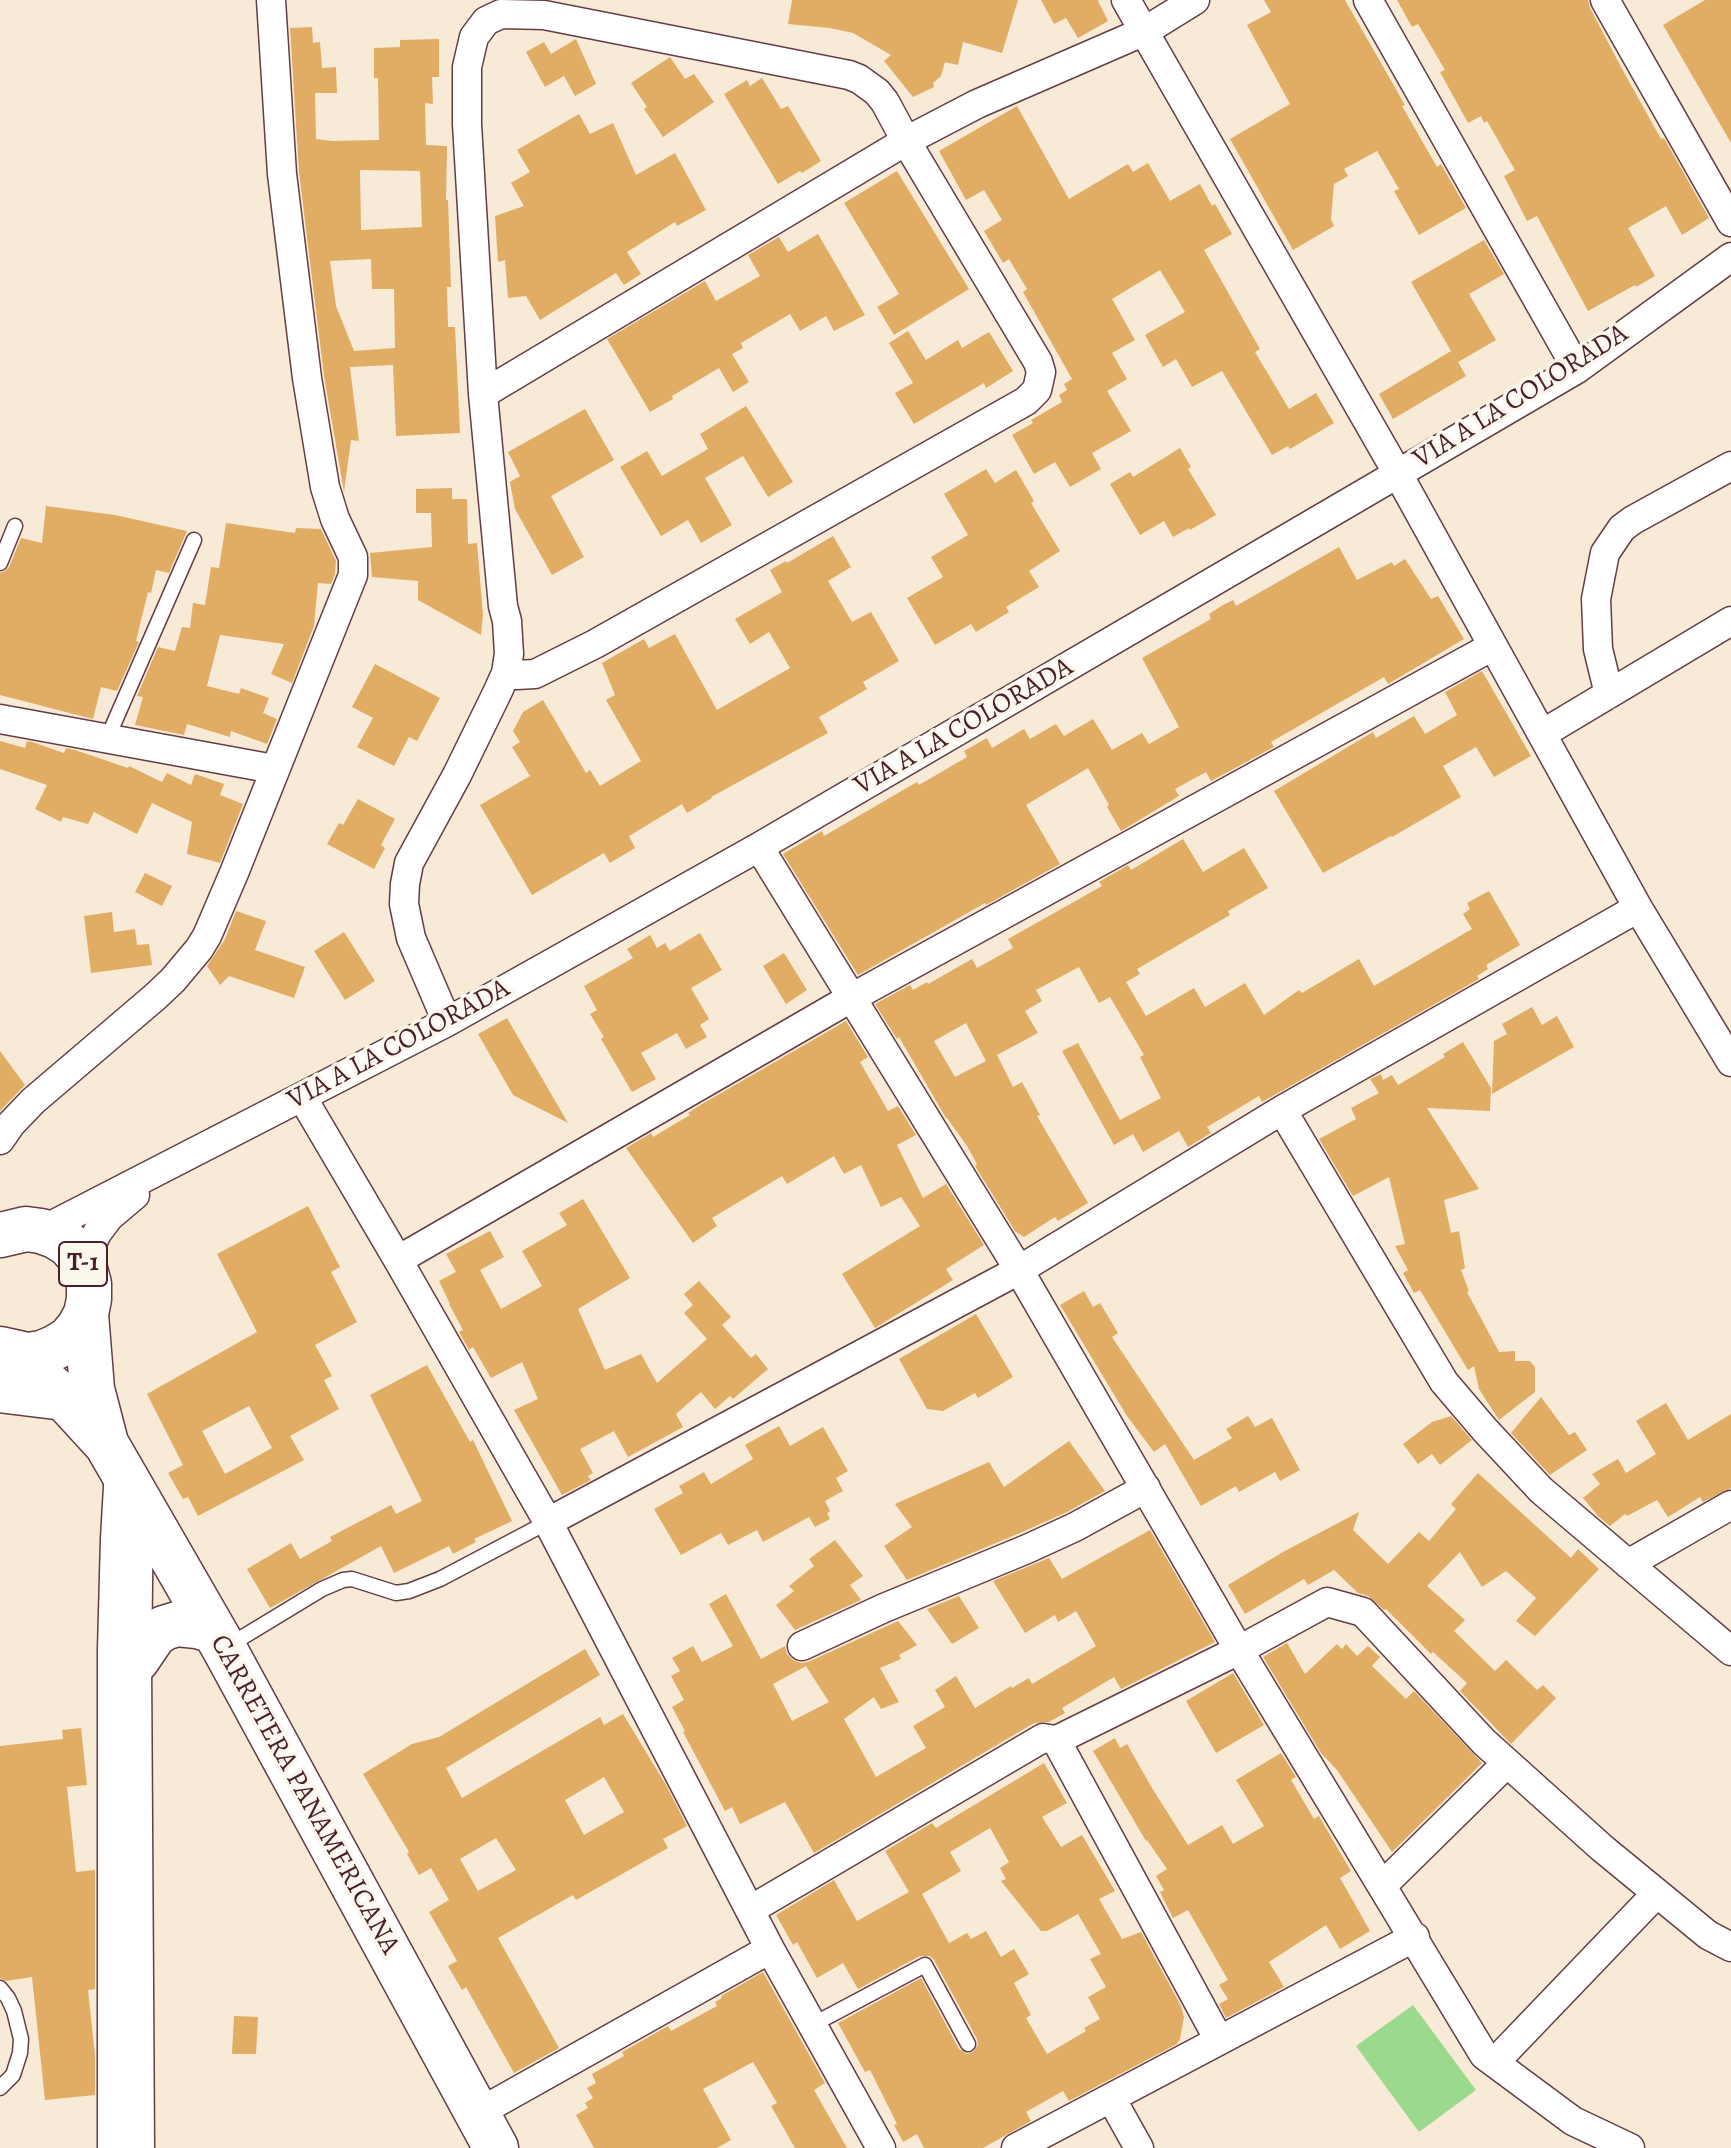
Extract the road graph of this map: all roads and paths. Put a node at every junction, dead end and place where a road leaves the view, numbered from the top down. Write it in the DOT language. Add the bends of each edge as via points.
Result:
graph roads {
  1 [pos="271,0"];
  2 [pos="1126,0"];
  3 [pos="1195,0"];
  4 [pos="1368,0"];
  5 [pos="1605,0"];
  6 [pos="1145,31"];
  7 [pos="906,141"];
  8 [pos="1731,222"];
  9 [pos="1731,257"];
  10 [pos="1577,369"];
  11 [pos="483,394"];
  12 [pos="1731,466"];
  13 [pos="1398,474"];
  14 [pos="15,526"];
  15 [pos="194,540"];
  16 [pos="0,563"];
  17 [pos="1731,621"];
  18 [pos="1493,646"];
  19 [pos="506,673"];
  20 [pos="1609,694"];
  21 [pos="0,719"];
  22 [pos="1542,734"];
  23 [pos="107,739"];
  24 [pos="274,769"];
  25 [pos="759,847"];
  26 [pos="1638,908"];
  27 [pos="851,998"];
  28 [pos="447,1022"];
  29 [pos="1731,1062"];
  30 [pos="302,1097"];
  31 [pos="1282,1110"];
  32 [pos="0,1140"];
  33 [pos="176,1162"];
  34 [pos="17,1227"];
  35 [pos="398,1260"];
  36 [pos="85,1269"];
  37 [pos="1019,1270"];
  38 [pos="86,1314"];
  39 [pos="4,1364"];
  40 [pos="122,1472"];
  41 [pos="1146,1488"];
  42 [pos="1731,1505"];
  43 [pos="548,1522"];
  44 [pos="1628,1564"];
  45 [pos="219,1639"];
  46 [pos="802,1646"];
  47 [pos="1239,1650"];
  48 [pos="1731,1651"];
  49 [pos="137,1660"];
  50 [pos="1056,1740"];
  51 [pos="1507,1763"];
  52 [pos="1383,1885"];
  53 [pos="1657,1893"];
  54 [pos="750,1910"];
  55 [pos="1415,1937"];
  56 [pos="1731,1947"];
  57 [pos="770,1949"];
  58 [pos="0,1988"];
  59 [pos="812,2025"];
  60 [pos="1219,2040"];
  61 [pos="968,2044"];
  62 [pos="1495,2062"];
  63 [pos="0,2088"];
  64 [pos="1111,2098"];
  65 [pos="487,2130"];
  66 [pos="112,2148"];
  67 [pos="140,2148"];
  68 [pos="881,2148"];
  69 [pos="1016,2148"];
  70 [pos="1139,2148"];
  71 [pos="1630,2148"];
  1 -- 24 [label="street" via="282,174 307,378 325,487 354,566"];
  2 -- 6 [label="street"];
  3 -- 6 [label="street"];
  4 -- 10 [label="street"];
  5 -- 8 [label="street"];
  6 -- 7 [label="street"];
  6 -- 13 [label="street"];
  7 -- 11 [label="street"];
  7 -- 11 [label="street" via="877,92 849,75 544,15 493,17 474,37 467,67"];
  7 -- 19 [label="street" via="1038,362 1040,382 1032,396 569,657 535,674"];
  9 -- 10 [label="street, VIA A LA COLORADA"];
  10 -- 13 [label="street, VIA A LA COLORADA"];
  11 -- 19 [label="street" via="509,637"];
  12 -- 20 [label="street" via="1633,520 1605,553 1596,599 1598,649"];
  13 -- 18 [label="street"];
  13 -- 25 [label="street, VIA A LA COLORADA"];
  14 -- 16 [label="lane"];
  15 -- 23 [label="lane"];
  17 -- 20 [label="street"];
  18 -- 22 [label="street"];
  18 -- 27 [label="street"];
  19 -- 28 [label="street" via="409,863 405,884 411,938"];
  20 -- 22 [label="street"];
  21 -- 23 [label="street"];
  22 -- 26 [label="street"];
  23 -- 24 [label="street"];
  24 -- 32 [label="street" via="218,911 190,961 33,1101"];
  25 -- 27 [label="street"];
  25 -- 28 [label="street, VIA A LA COLORADA"];
  26 -- 29 [label="street"];
  26 -- 31 [label="street"];
  27 -- 35 [label="street"];
  27 -- 37 [label="street"];
  28 -- 30 [label="street, VIA A LA COLORADA"];
  30 -- 33 [label="street, VIA A LA COLORADA"];
  30 -- 35 [label="street"];
  31 -- 37 [label="street"];
  31 -- 44 [label="street" via="1444,1382 1541,1490"];
  33 -- 34 [label="street, VIA A LA COLORADA"];
  33 -- 36 [label="street, VIA A LA COLORADA" via="109,1217 91,1246"];
  34 -- 36 [label="main road, T-1" via="68,1244"];
  35 -- 43 [label="street"];
  36 -- 38 [label="main road, T-1"];
  37 -- 41 [label="street"];
  37 -- 43 [label="street"];
  38 -- 39 [label="main road, T-1" via="69,1339 56,1347"];
  38 -- 40 [label="main road, CARRETERA PANAMERICANA" via="92,1389"];
  39 -- 40 [label="main road, CARRETERA PANAMERICANA" via="64,1398"];
  40 -- 45 [label="main road, CARRETERA PANAMERICANA"];
  40 -- 49 [label="street"];
  40 -- 66 [label="street" via="112,1649"];
  41 -- 46 [label="street" via="1051,1538"];
  41 -- 47 [label="street"];
  42 -- 44 [label="street"];
  43 -- 45 [label="lane" via="409,1591 396,1593 343,1580"];
  43 -- 54 [label="street"];
  44 -- 48 [label="street"];
  45 -- 49 [label="main road" via="197,1626 177,1624 154,1635"];
  45 -- 65 [label="main road, CARRETERA PANAMERICANA"];
  47 -- 50 [label="street"];
  47 -- 51 [label="street" via="1327,1602 1363,1612"];
  47 -- 52 [label="street"];
  49 -- 67 [label="street"];
  50 -- 54 [label="street" via="1043,1738"];
  50 -- 60 [label="street"];
  51 -- 52 [label="street"];
  51 -- 53 [label="street"];
  52 -- 55 [label="street"];
  53 -- 56 [label="street"];
  53 -- 62 [label="street"];
  54 -- 57 [label="street"];
  55 -- 60 [label="street"];
  55 -- 62 [label="street" via="1484,2055"];
  57 -- 59 [label="street"];
  57 -- 65 [label="street"];
  58 -- 63 [label="lane" via="14,2011 21,2039 13,2075"];
  59 -- 61 [label="lane" via="925,1965"];
  59 -- 68 [label="street"];
  60 -- 64 [label="street"];
  62 -- 71 [label="street" via="1573,2121"];
  64 -- 69 [label="street"];
  64 -- 70 [label="street"];
}
